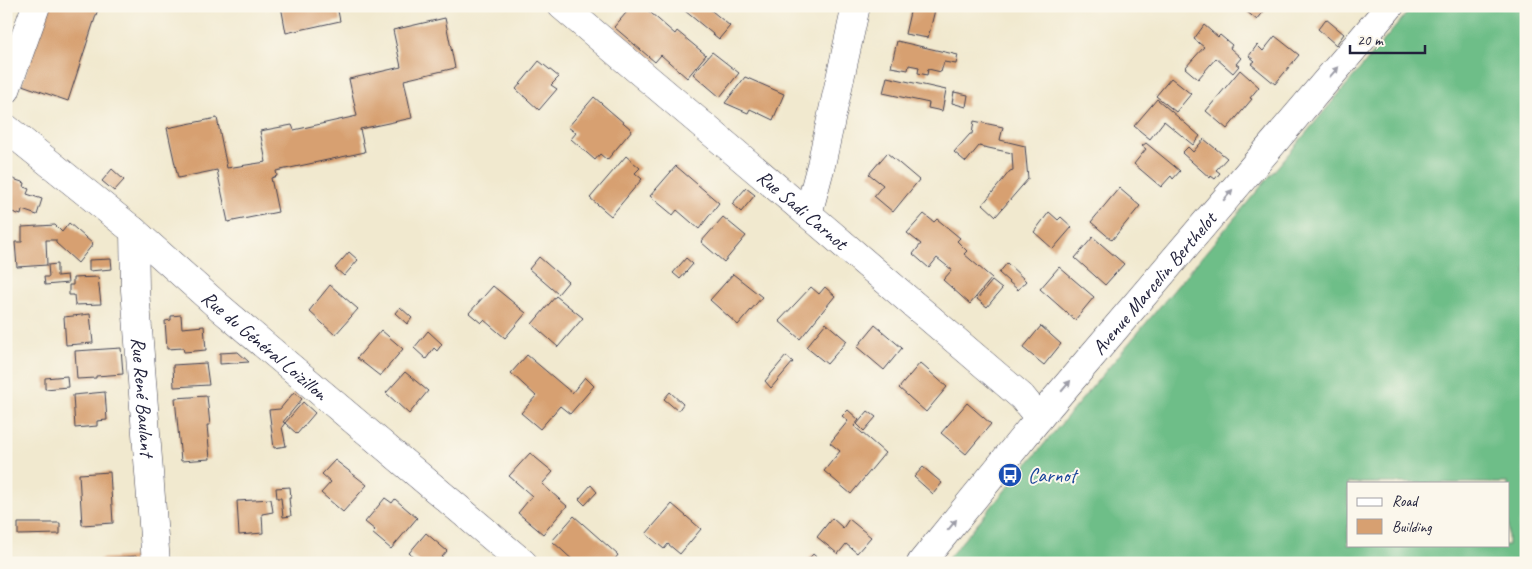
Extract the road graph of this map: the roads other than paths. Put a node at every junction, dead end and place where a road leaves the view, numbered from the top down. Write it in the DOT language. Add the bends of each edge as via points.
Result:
graph roads {
  1 [pos="36,6"];
  2 [pos="562,6"];
  3 [pos="856,6"];
  4 [pos="1390,6"];
  5 [pos="6,90"];
  6 [pos="6,128"];
  7 [pos="808,214"];
  8 [pos="134,231"];
  9 [pos="1039,418"];
  10 [pos="156,563"];
  11 [pos="523,563"];
  12 [pos="921,563"];
  1 -- 5 [label="street"];
  2 -- 7 [label="street, Rue Sadi Carnot"];
  3 -- 7 [label="street"];
  9 -- 4 [label="street, Avenue Marcelin Berthelot, one-way"];
  6 -- 8 [label="street, Rue du Général Loizillon"];
  7 -- 9 [label="street, Rue Sadi Carnot" via="1022,398"];
  8 -- 10 [label="street, Rue René Baulant" via="135,290"];
  8 -- 11 [label="street, Rue du Général Loizillon"];
  12 -- 9 [label="street, Avenue Marcelin Berthelot, one-way"];
}
